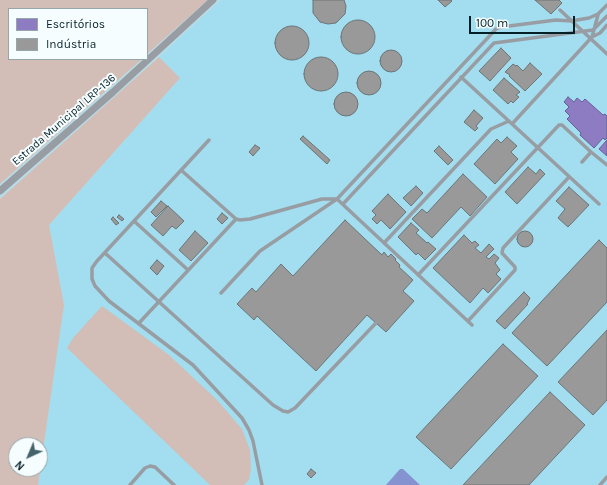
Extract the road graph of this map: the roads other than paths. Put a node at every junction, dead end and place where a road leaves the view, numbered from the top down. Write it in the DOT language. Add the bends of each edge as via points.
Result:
graph roads {
  1 [pos="214,0"];
  2 [pos="607,5"];
  3 [pos="560,10"];
  4 [pos="598,14"];
  5 [pos="607,16"];
  6 [pos="571,21"];
  7 [pos="607,25"];
  8 [pos="593,30"];
  9 [pos="582,31"];
  10 [pos="591,38"];
  11 [pos="607,54"];
  12 [pos="461,77"];
  13 [pos="510,122"];
  14 [pos="209,140"];
  15 [pos="538,148"];
  16 [pos="591,152"];
  17 [pos="582,162"];
  18 [pos="607,165"];
  19 [pos="181,170"];
  20 [pos="569,177"];
  21 [pos="0,191"];
  22 [pos="337,199"];
  23 [pos="343,204"];
  24 [pos="599,204"];
  25 [pos="236,219"];
  26 [pos="134,221"];
  27 [pos="384,243"];
  28 [pos="105,253"];
  29 [pos="188,270"];
  30 [pos="418,275"];
  31 [pos="221,293"];
  32 [pos="159,301"];
  33 [pos="468,321"];
  34 [pos="139,322"];
  35 [pos="376,323"];
  36 [pos="472,325"];
  37 [pos="607,477"];
  38 [pos="130,485"];
  39 [pos="174,485"];
  40 [pos="262,485"];
  41 [pos="600,485"];
  1 -- 21 [label="street, Estrada Municipal LRP-136"];
  2 -- 4 [label="lane"];
  3 -- 6 [label="lane"];
  4 -- 6 [label="lane" via="592,18"];
  4 -- 8 [label="lane"];
  5 -- 8 [label="lane"];
  6 -- 9 [label="lane"];
  6 -- 22 [label="lane" via="556,20 496,28"];
  7 -- 10 [label="lane"];
  8 -- 9 [label="lane"];
  8 -- 10 [label="lane"];
  9 -- 10 [label="lane"];
  9 -- 12 [label="lane" via="494,43"];
  10 -- 11 [label="lane"];
  10 -- 13 [label="lane"];
  12 -- 13 [label="lane"];
  12 -- 23 [label="lane"];
  13 -- 15 [label="lane"];
  13 -- 27 [label="lane" via="491,129"];
  14 -- 19 [label="lane"];
  15 -- 16 [label="lane" via="560,124"];
  15 -- 20 [label="lane"];
  15 -- 30 [label="lane"];
  16 -- 17 [label="lane"];
  16 -- 18 [label="lane"];
  19 -- 25 [label="lane"];
  19 -- 26 [label="lane"];
  20 -- 24 [label="lane"];
  20 -- 33 [label="lane" via="503,248 502,253 515,266 515,270"];
  22 -- 23 [label="lane"];
  22 -- 25 [label="lane" via="322,199 250,219"];
  22 -- 31 [label="lane" via="260,251"];
  23 -- 27 [label="lane"];
  25 -- 29 [label="lane"];
  26 -- 28 [label="lane"];
  26 -- 29 [label="lane"];
  27 -- 30 [label="lane"];
  28 -- 32 [label="lane"];
  28 -- 34 [label="lane" via="92,268 95,286 105,297"];
  29 -- 32 [label="lane"];
  30 -- 33 [label="lane"];
  32 -- 34 [label="lane"];
  32 -- 35 [label="lane" via="273,405 286,412 296,408"];
  33 -- 36 [label="lane"];
  34 -- 40 [label="lane" via="199,370 242,418 253,441"];
  37 -- 41 [label="lane"];
  38 -- 39 [label="lane" via="150,466 155,467"];
}
